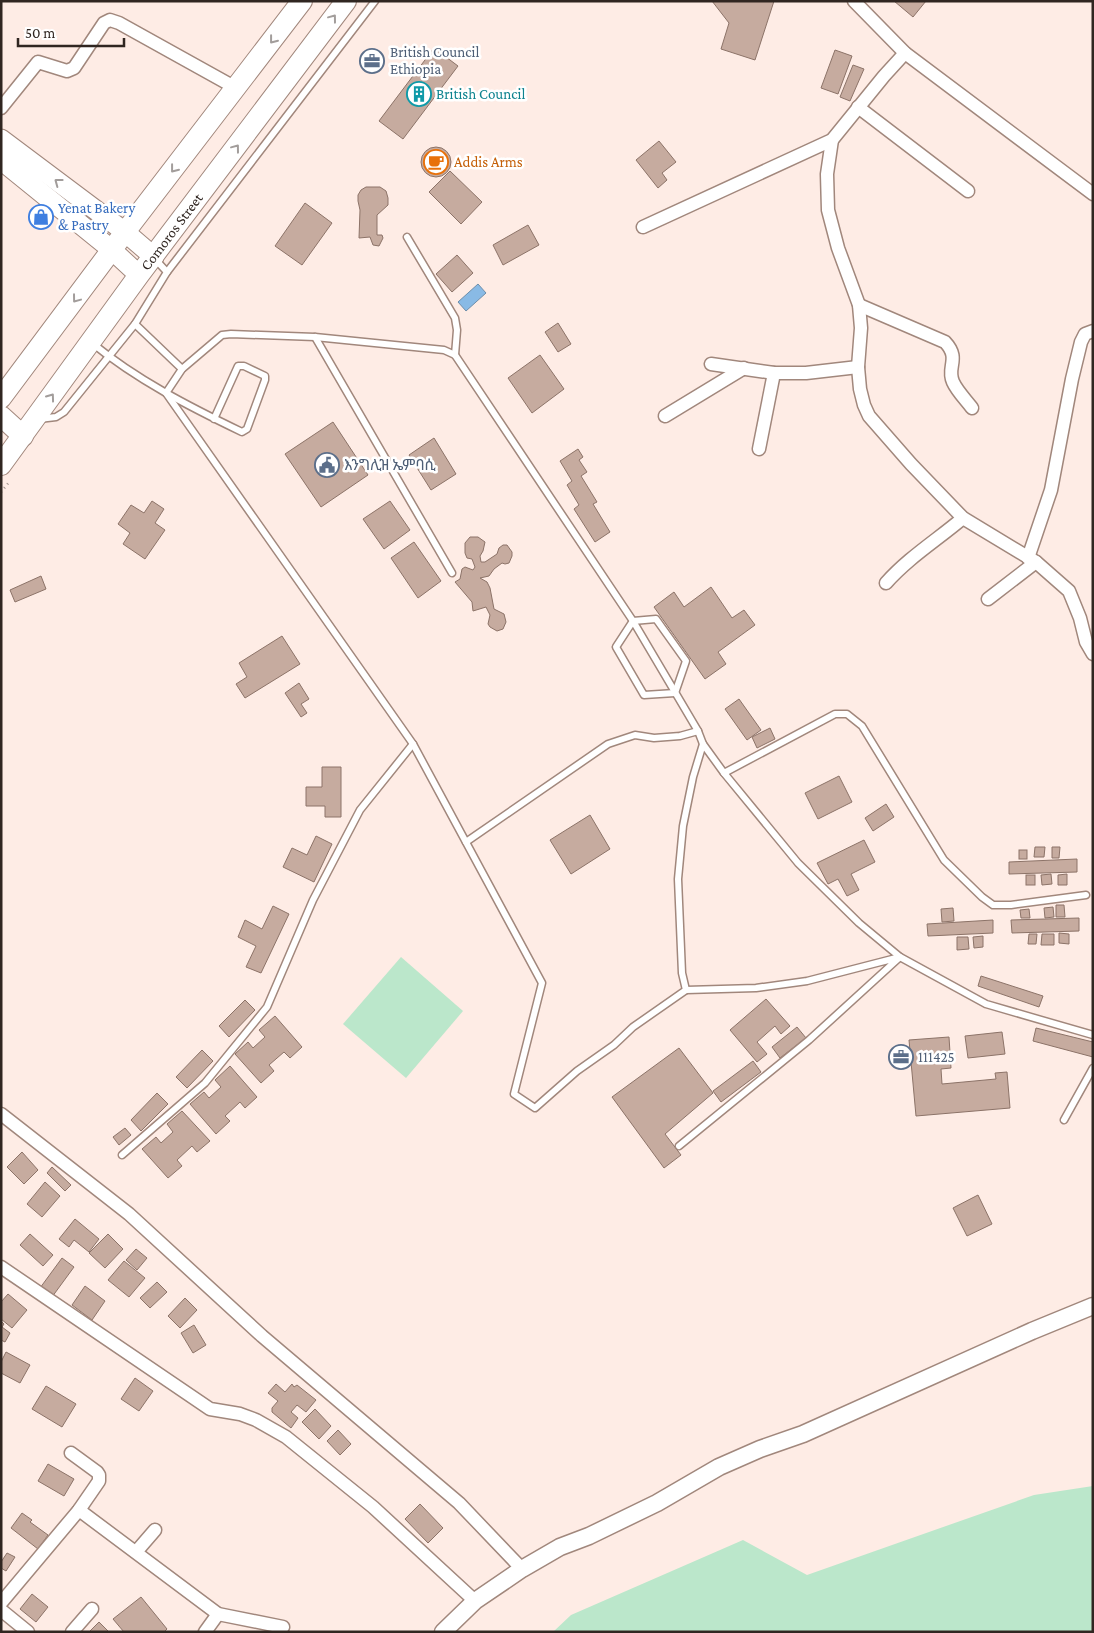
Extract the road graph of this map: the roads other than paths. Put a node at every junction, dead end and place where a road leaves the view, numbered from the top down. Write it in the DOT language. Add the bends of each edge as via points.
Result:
graph roads {
  1 [pos="302,1"];
  2 [pos="346,1"];
  3 [pos="375,1"];
  4 [pos="854,1"];
  5 [pos="905,53"];
  6 [pos="236,88"];
  7 [pos="858,107"];
  8 [pos="1,108"];
  9 [pos="1,139"];
  10 [pos="832,140"];
  11 [pos="1,160"];
  12 [pos="968,192"];
  13 [pos="1093,194"];
  14 [pos="643,227"];
  15 [pos="125,232"];
  16 [pos="407,237"];
  17 [pos="112,250"];
  18 [pos="154,257"];
  19 [pos="168,272"];
  20 [pos="139,275"];
  21 [pos="859,305"];
  22 [pos="135,324"];
  23 [pos="1093,331"];
  24 [pos="315,337"];
  25 [pos="91,342"];
  26 [pos="455,355"];
  27 [pos="109,356"];
  28 [pos="711,364"];
  29 [pos="858,367"];
  30 [pos="744,368"];
  31 [pos="182,369"];
  32 [pos="774,373"];
  33 [pos="166,393"];
  34 [pos="1,398"];
  35 [pos="972,408"];
  36 [pos="1,416"];
  37 [pos="665,416"];
  38 [pos="36,419"];
  39 [pos="214,419"];
  40 [pos="23,436"];
  41 [pos="759,448"];
  42 [pos="1,464"];
  43 [pos="963,518"];
  44 [pos="1032,560"];
  45 [pos="452,573"];
  46 [pos="886,583"];
  47 [pos="988,598"];
  48 [pos="632,621"];
  49 [pos="1093,654"];
  50 [pos="675,693"];
  51 [pos="698,731"];
  52 [pos="413,744"];
  53 [pos="703,744"];
  54 [pos="724,773"];
  55 [pos="466,842"];
  56 [pos="1086,895"];
  57 [pos="900,958"];
  58 [pos="686,990"];
  59 [pos="1093,1035"];
  60 [pos="1093,1068"];
  61 [pos="1,1114"];
  62 [pos="1064,1120"];
  63 [pos="679,1146"];
  64 [pos="122,1155"];
  65 [pos="1,1267"];
  66 [pos="1093,1306"];
  67 [pos="71,1453"];
  68 [pos="79,1510"];
  69 [pos="154,1530"];
  70 [pos="136,1552"];
  71 [pos="522,1569"];
  72 [pos="474,1601"];
  73 [pos="1,1603"];
  74 [pos="92,1609"];
  75 [pos="1,1610"];
  76 [pos="218,1614"];
  77 [pos="283,1628"];
  78 [pos="28,1632"];
  79 [pos="72,1632"];
  80 [pos="205,1632"];
  81 [pos="443,1632"];
  1 -- 6 [label="main road, one-way"];
  18 -- 2 [label="main road, Comoros Street, one-way"];
  3 -- 19 [label="lane"];
  4 -- 5 [label="street"];
  5 -- 7 [label="street"];
  5 -- 13 [label="street"];
  6 -- 8 [label="street" via="110,20 104,23 74,68 67,71 38,62"];
  6 -- 15 [label="main road, one-way"];
  7 -- 10 [label="street"];
  7 -- 12 [label="street"];
  15 -- 9 [label="main road, one-way"];
  10 -- 14 [label="street"];
  10 -- 21 [label="street" via="827,174 828,210"];
  11 -- 17 [label="main road"];
  15 -- 17 [label="main road"];
  15 -- 18 [label="main road"];
  16 -- 26 [label="lane" via="455,318"];
  17 -- 20 [label="main road"];
  17 -- 34 [label="main road, one-way"];
  18 -- 19 [label="lane"];
  18 -- 20 [label="main road, Comoros Street"];
  19 -- 22 [label="lane"];
  20 -- 25 [label="main road, Comoros Street"];
  21 -- 29 [label="street"];
  21 -- 35 [label="street" via="945,342 954,359 952,382"];
  22 -- 27 [label="lane"];
  22 -- 31 [label="lane"];
  23 -- 44 [label="street" via="1085,334 1081,342 1051,490"];
  24 -- 26 [label="lane" via="444,350"];
  24 -- 31 [label="lane" via="222,335"];
  24 -- 45 [label="lane"];
  25 -- 27 [label="lane"];
  38 -- 25 [label="main road, Comoros Street, one-way"];
  26 -- 48 [label="lane"];
  27 -- 33 [label="lane"];
  27 -- 38 [label="lane" via="64,412 56,417"];
  28 -- 30 [label="street"];
  29 -- 32 [label="street"];
  29 -- 43 [label="street" via="862,397 869,416"];
  30 -- 32 [label="street"];
  30 -- 37 [label="street"];
  31 -- 33 [label="lane"];
  32 -- 41 [label="street"];
  33 -- 39 [label="lane"];
  33 -- 52 [label="lane"];
  36 -- 40 [label="main road"];
  38 -- 40 [label="main road, Comoros Street"];
  39 -- 39 [label="lane" via="245,431 265,376 238,366"];
  40 -- 42 [label="main road, Comoros Street"];
  43 -- 44 [label="street"];
  43 -- 46 [label="street"];
  44 -- 47 [label="street"];
  44 -- 49 [label="street" via="1069,591"];
  48 -- 50 [label="lane"];
  48 -- 50 [label="lane" via="656,619 686,661"];
  48 -- 50 [label="lane" via="616,647 644,695"];
  50 -- 51 [label="lane"];
  51 -- 53 [label="lane"];
  51 -- 55 [label="lane" via="654,738 635,735 608,744"];
  52 -- 55 [label="lane"];
  52 -- 64 [label="lane" via="360,810 313,900 267,1007 205,1083"];
  53 -- 54 [label="lane"];
  53 -- 58 [label="lane" via="683,826 678,879 682,973"];
  54 -- 56 [label="lane" via="835,714 847,714 862,726 944,860 982,897 993,905 1011,906"];
  54 -- 57 [label="lane" via="798,862 859,923"];
  55 -- 58 [label="lane" via="542,983 514,1094 535,1108 633,1027"];
  57 -- 58 [label="lane" via="807,981 756,988"];
  57 -- 59 [label="lane" via="986,1004"];
  57 -- 63 [label="lane" via="809,1040"];
  60 -- 62 [label="lane"];
  61 -- 71 [label="street" via="130,1214 262,1336 460,1503"];
  65 -- 72 [label="street" via="204,1406 256,1420 286,1437 373,1508"];
  66 -- 71 [label="street" via="1032,1330 803,1434 760,1448"];
  67 -- 68 [label="street" via="99,1475"];
  68 -- 70 [label="street"];
  68 -- 73 [label="street"];
  69 -- 70 [label="street"];
  70 -- 76 [label="street"];
  71 -- 72 [label="street"];
  72 -- 81 [label="street"];
  74 -- 79 [label="street"];
  75 -- 78 [label="street"];
  76 -- 77 [label="street"];
  76 -- 80 [label="street"];
}
